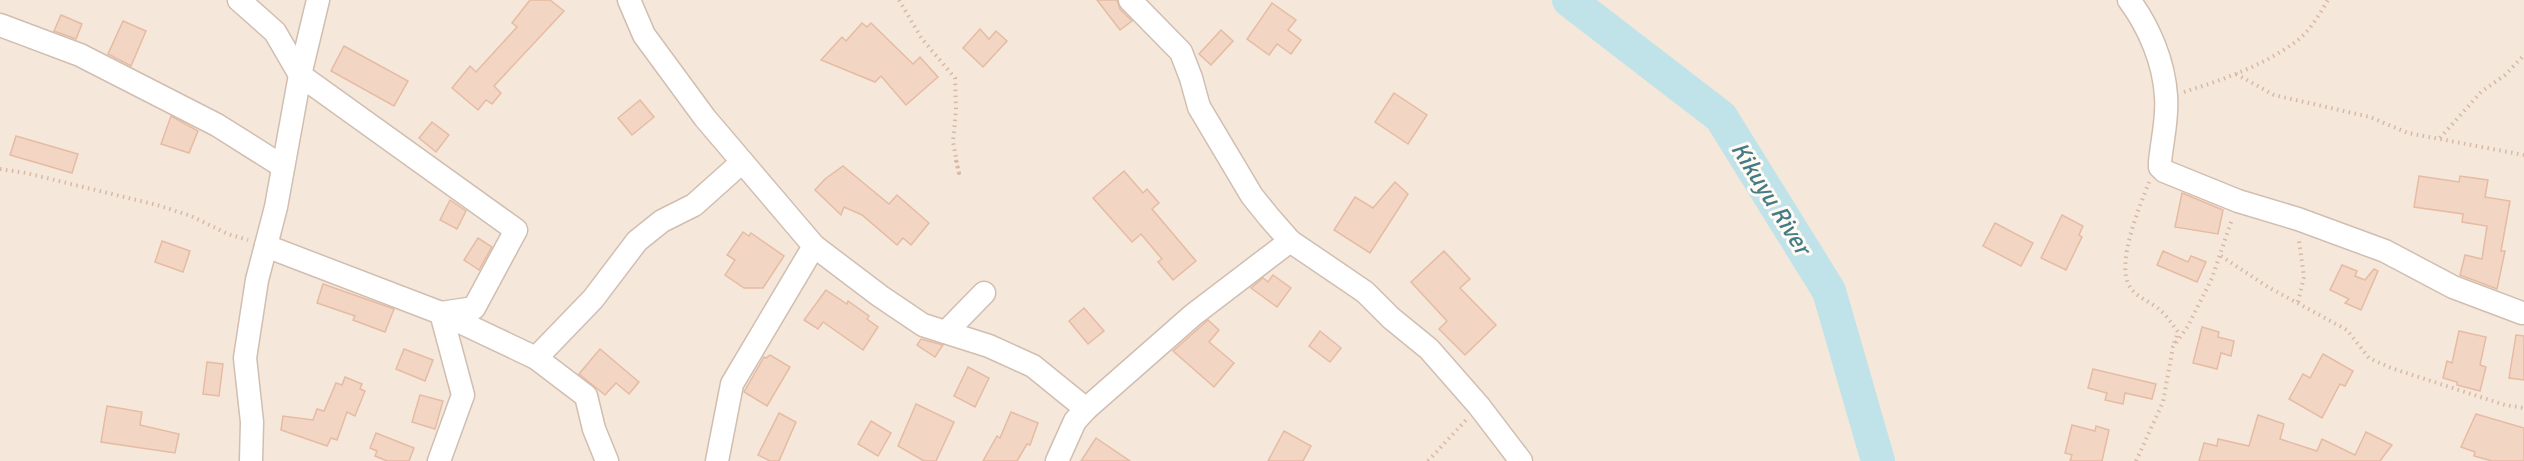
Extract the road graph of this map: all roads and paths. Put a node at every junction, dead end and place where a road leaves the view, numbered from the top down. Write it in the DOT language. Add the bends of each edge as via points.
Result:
graph roads {
  1 [pos="239,0"];
  2 [pos="318,0"];
  3 [pos="628,0"];
  4 [pos="899,0"];
  5 [pos="1130,0"];
  6 [pos="2129,0"];
  7 [pos="2328,0"];
  8 [pos="0,25"];
  9 [pos="2524,55"];
  10 [pos="2236,74"];
  11 [pos="300,75"];
  12 [pos="2166,97"];
  13 [pos="2440,138"];
  14 [pos="2524,154"];
  15 [pos="955,157"];
  16 [pos="741,163"];
  17 [pos="282,166"];
  18 [pos="2160,167"];
  19 [pos="0,169"];
  20 [pos="2238,201"];
  21 [pos="2298,219"];
  22 [pos="1290,241"];
  23 [pos="266,246"];
  24 [pos="814,246"];
  25 [pos="2221,256"];
  26 [pos="984,293"];
  27 [pos="2298,302"];
  28 [pos="441,313"];
  29 [pos="2522,314"];
  30 [pos="946,332"];
  31 [pos="2173,347"];
  32 [pos="536,358"];
  33 [pos="1479,406"];
  34 [pos="2524,408"];
  35 [pos="1086,410"];
  36 [pos="251,461"];
  37 [pos="439,461"];
  38 [pos="607,461"];
  39 [pos="717,461"];
  40 [pos="1057,461"];
  41 [pos="1428,461"];
  42 [pos="1521,461"];
  43 [pos="2136,461"];
  1 -- 11 [label="street" via="275,32"];
  2 -- 11 [label="street"];
  3 -- 16 [label="street" via="644,35"];
  4 -- 15 [label="path" via="922,39 955,78 953,142 959,173"];
  5 -- 22 [label="street" via="1181,52 1199,107 1223,151 1252,196"];
  6 -- 12 [label="street" via="2152,39"];
  7 -- 10 [label="path" via="2295,43"];
  8 -- 17 [label="street" via="80,55 217,125"];
  9 -- 13 [label="path" via="2481,92"];
  10 -- 12 [label="path"];
  10 -- 13 [label="path" via="2274,95"];
  11 -- 17 [label="street"];
  11 -- 28 [label="street" via="516,230 474,308"];
  12 -- 18 [label="street"];
  13 -- 14 [label="path"];
  16 -- 24 [label="street"];
  16 -- 32 [label="street" via="694,205 662,220 637,241 592,299"];
  17 -- 23 [label="street"];
  18 -- 20 [label="street"];
  18 -- 31 [label="path" via="2150,180 2133,226 2126,279 2130,289 2159,310 2178,332"];
  19 -- 23 [label="path" via="157,205"];
  20 -- 21 [label="street"];
  20 -- 25 [label="path"];
  21 -- 27 [label="path" via="2304,277"];
  21 -- 29 [label="street" via="2385,251 2453,287"];
  22 -- 33 [label="street" via="1365,292 1429,350"];
  22 -- 35 [label="street" via="1193,315"];
  23 -- 28 [label="street"];
  23 -- 36 [label="street" via="245,358 252,422"];
  24 -- 30 [label="street" via="904,313"];
  24 -- 39 [label="street" via="732,384"];
  25 -- 27 [label="path"];
  25 -- 31 [label="path" via="2188,326"];
  26 -- 30 [label="street"];
  27 -- 34 [label="path" via="2347,330 2369,358"];
  28 -- 32 [label="street"];
  28 -- 37 [label="street" via="463,395"];
  30 -- 35 [label="street" via="1033,366"];
  31 -- 43 [label="path" via="2163,402"];
  32 -- 38 [label="street" via="586,396"];
  33 -- 41 [label="path"];
  33 -- 42 [label="street"];
  35 -- 40 [label="street" via="1075,421"];
}
